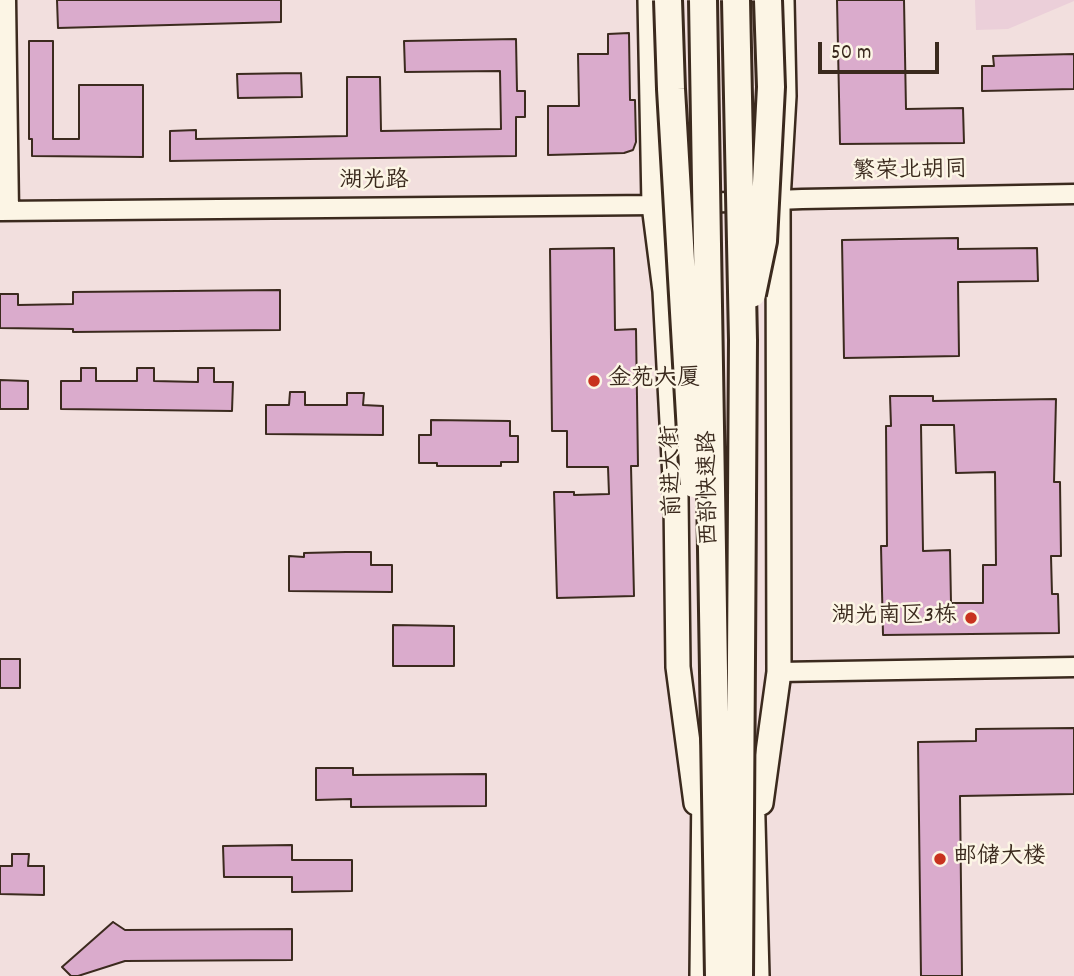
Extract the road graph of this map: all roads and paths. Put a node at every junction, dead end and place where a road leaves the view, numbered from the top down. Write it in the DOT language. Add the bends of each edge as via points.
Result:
graph roads {
  1 [pos="6,0"];
  2 [pos="650,0"];
  3 [pos="668,0"];
  4 [pos="691,0"];
  5 [pos="703,0"];
  6 [pos="736,0"];
  7 [pos="744,0"];
  8 [pos="768,0"];
  9 [pos="782,0"];
  10 [pos="1074,194"];
  11 [pos="778,200"];
  12 [pos="748,201"];
  13 [pos="697,204"];
  14 [pos="654,205"];
  15 [pos="4,211"];
  16 [pos="743,340"];
  17 [pos="1074,667"];
  18 [pos="779,672"];
  19 [pos="715,732"];
  20 [pos="754,855"];
  21 [pos="702,858"];
  22 [pos="702,976"];
  23 [pos="719,976"];
  24 [pos="739,976"];
  25 [pos="757,976"];
  1 -- 15 [label="street"];
  2 -- 14 [label="main road, 前进大街"];
  3 -- 19 [label="highway, bridge" via="699,559"];
  4 -- 13 [label="main road, 前进大街"];
  5 -- 19 [label="highway, 西部快速路, bridge"];
  6 -- 16 [label="highway, 西部快速路, bridge"];
  7 -- 12 [label="main road"];
  8 -- 16 [label="highway, bridge" via="771,87 763,241"];
  9 -- 11 [label="main road" via="784,96"];
  10 -- 11 [label="street, 繁荣北胡同"];
  11 -- 12 [label="street, 繁荣北胡同"];
  11 -- 18 [label="main road"];
  12 -- 13 [label="street, 湖光路"];
  12 -- 20 [label="main road"];
  13 -- 14 [label="street, 湖光路"];
  13 -- 21 [label="main road, 前进大街" via="706,674"];
  14 -- 15 [label="street, 湖光路"];
  14 -- 21 [label="main road, 前进大街" via="665,292 678,667"];
  16 -- 24 [label="highway, 西部快速路, bridge"];
  17 -- 18 [label="street"];
  18 -- 20 [label="main road"];
  19 -- 23 [label="highway, 西部快速路, bridge"];
  20 -- 25 [label="main road"];
  21 -- 22 [label="main road, 前进大街"];
}
